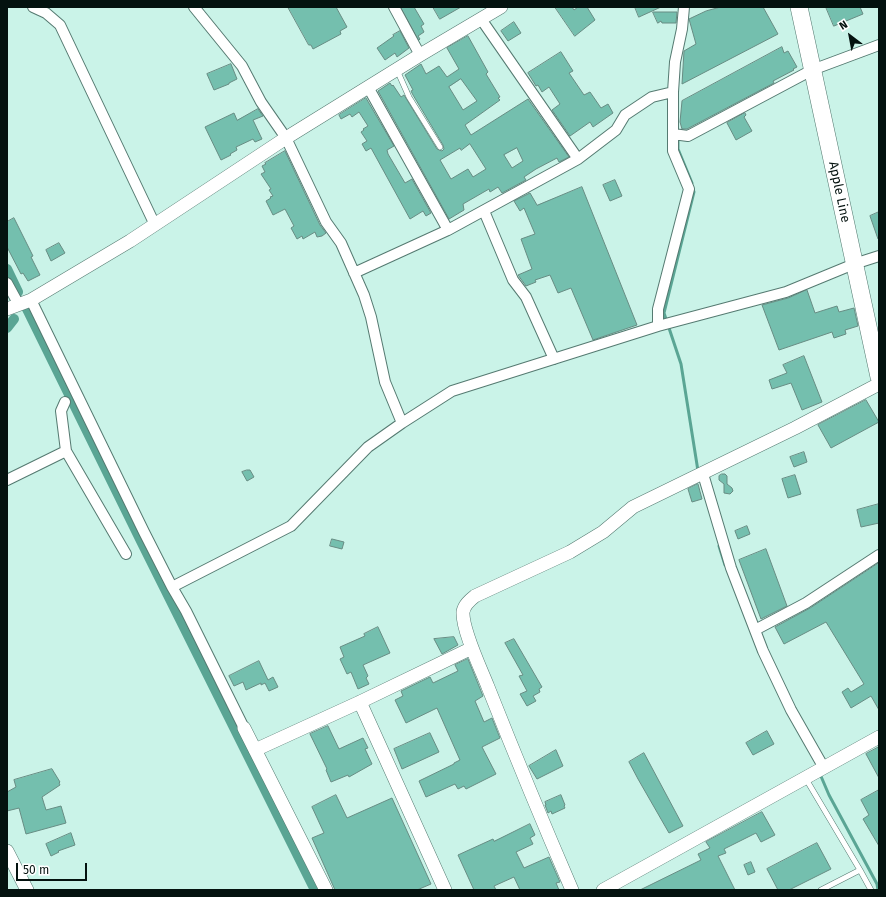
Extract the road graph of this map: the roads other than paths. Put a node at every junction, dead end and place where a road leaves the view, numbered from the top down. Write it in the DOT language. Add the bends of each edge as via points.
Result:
graph roads {
  1 [pos="33,7"];
  2 [pos="394,7"];
  3 [pos="501,7"];
  4 [pos="684,7"];
  5 [pos="799,7"];
  6 [pos="199,9"];
  7 [pos="481,19"];
  8 [pos="879,45"];
  9 [pos="420,55"];
  10 [pos="397,70"];
  11 [pos="812,70"];
  12 [pos="368,87"];
  13 [pos="673,92"];
  14 [pos="673,134"];
  15 [pos="286,138"];
  16 [pos="440,147"];
  17 [pos="578,159"];
  18 [pos="484,211"];
  19 [pos="155,225"];
  20 [pos="448,230"];
  21 [pos="879,256"];
  22 [pos="854,264"];
  23 [pos="354,273"];
  24 [pos="7,283"];
  25 [pos="19,305"];
  26 [pos="658,326"];
  27 [pos="554,359"];
  28 [pos="879,377"];
  29 [pos="879,384"];
  30 [pos="65,402"];
  31 [pos="402,422"];
  32 [pos="66,451"];
  33 [pos="703,474"];
  34 [pos="7,480"];
  35 [pos="126,554"];
  36 [pos="879,555"];
  37 [pos="172,587"];
  38 [pos="755,630"];
  39 [pos="472,648"];
  40 [pos="360,702"];
  41 [pos="244,728"];
  42 [pos="879,737"];
  43 [pos="255,750"];
  44 [pos="824,768"];
  45 [pos="806,778"];
  46 [pos="7,851"];
  47 [pos="860,870"];
  48 [pos="27,890"];
  49 [pos="326,890"];
  50 [pos="445,890"];
  51 [pos="572,890"];
  52 [pos="603,890"];
  53 [pos="821,890"];
  54 [pos="871,890"];
  1 -- 19 [label="street" via="46,13 60,25"];
  2 -- 9 [label="street"];
  3 -- 7 [label="street"];
  4 -- 13 [label="street"];
  5 -- 11 [label="highway, Apple Line"];
  6 -- 15 [label="street" via="239,62 261,102"];
  7 -- 9 [label="street"];
  7 -- 17 [label="street"];
  8 -- 11 [label="street"];
  9 -- 10 [label="street"];
  10 -- 12 [label="street"];
  10 -- 16 [label="lane" via="408,97"];
  11 -- 14 [label="street" via="688,136"];
  11 -- 22 [label="highway, Apple Line"];
  12 -- 15 [label="street"];
  12 -- 20 [label="street"];
  13 -- 14 [label="street"];
  13 -- 17 [label="street" via="652,97 625,115 616,130"];
  14 -- 26 [label="street" via="674,150 689,189 658,309"];
  15 -- 19 [label="street"];
  15 -- 23 [label="street" via="326,222 341,243"];
  17 -- 18 [label="street"];
  18 -- 20 [label="street"];
  18 -- 27 [label="street" via="513,280 526,297"];
  19 -- 25 [label="street"];
  20 -- 23 [label="street"];
  21 -- 22 [label="street"];
  22 -- 26 [label="street" via="786,292"];
  22 -- 28 [label="highway, Apple Line"];
  23 -- 31 [label="street" via="372,317 385,382"];
  24 -- 25 [label="street"];
  25 -- 37 [label="street"];
  26 -- 27 [label="street"];
  27 -- 31 [label="street" via="452,391"];
  29 -- 33 [label="street"];
  30 -- 32 [label="street" via="61,411"];
  31 -- 37 [label="street" via="368,447 291,526"];
  32 -- 34 [label="street"];
  32 -- 35 [label="street"];
  33 -- 38 [label="street" via="731,568"];
  33 -- 39 [label="street" via="633,507 603,532 570,552 475,596 463,611"];
  36 -- 38 [label="street" via="806,603"];
  37 -- 41 [label="street"];
  38 -- 44 [label="street" via="791,710"];
  39 -- 40 [label="street"];
  39 -- 51 [label="street"];
  40 -- 43 [label="street"];
  40 -- 50 [label="street"];
  41 -- 43 [label="street"];
  42 -- 44 [label="street"];
  43 -- 49 [label="street"];
  44 -- 45 [label="street"];
  45 -- 47 [label="lane"];
  45 -- 52 [label="street"];
  46 -- 48 [label="street"];
  47 -- 53 [label="lane"];
  47 -- 54 [label="lane"];
}
